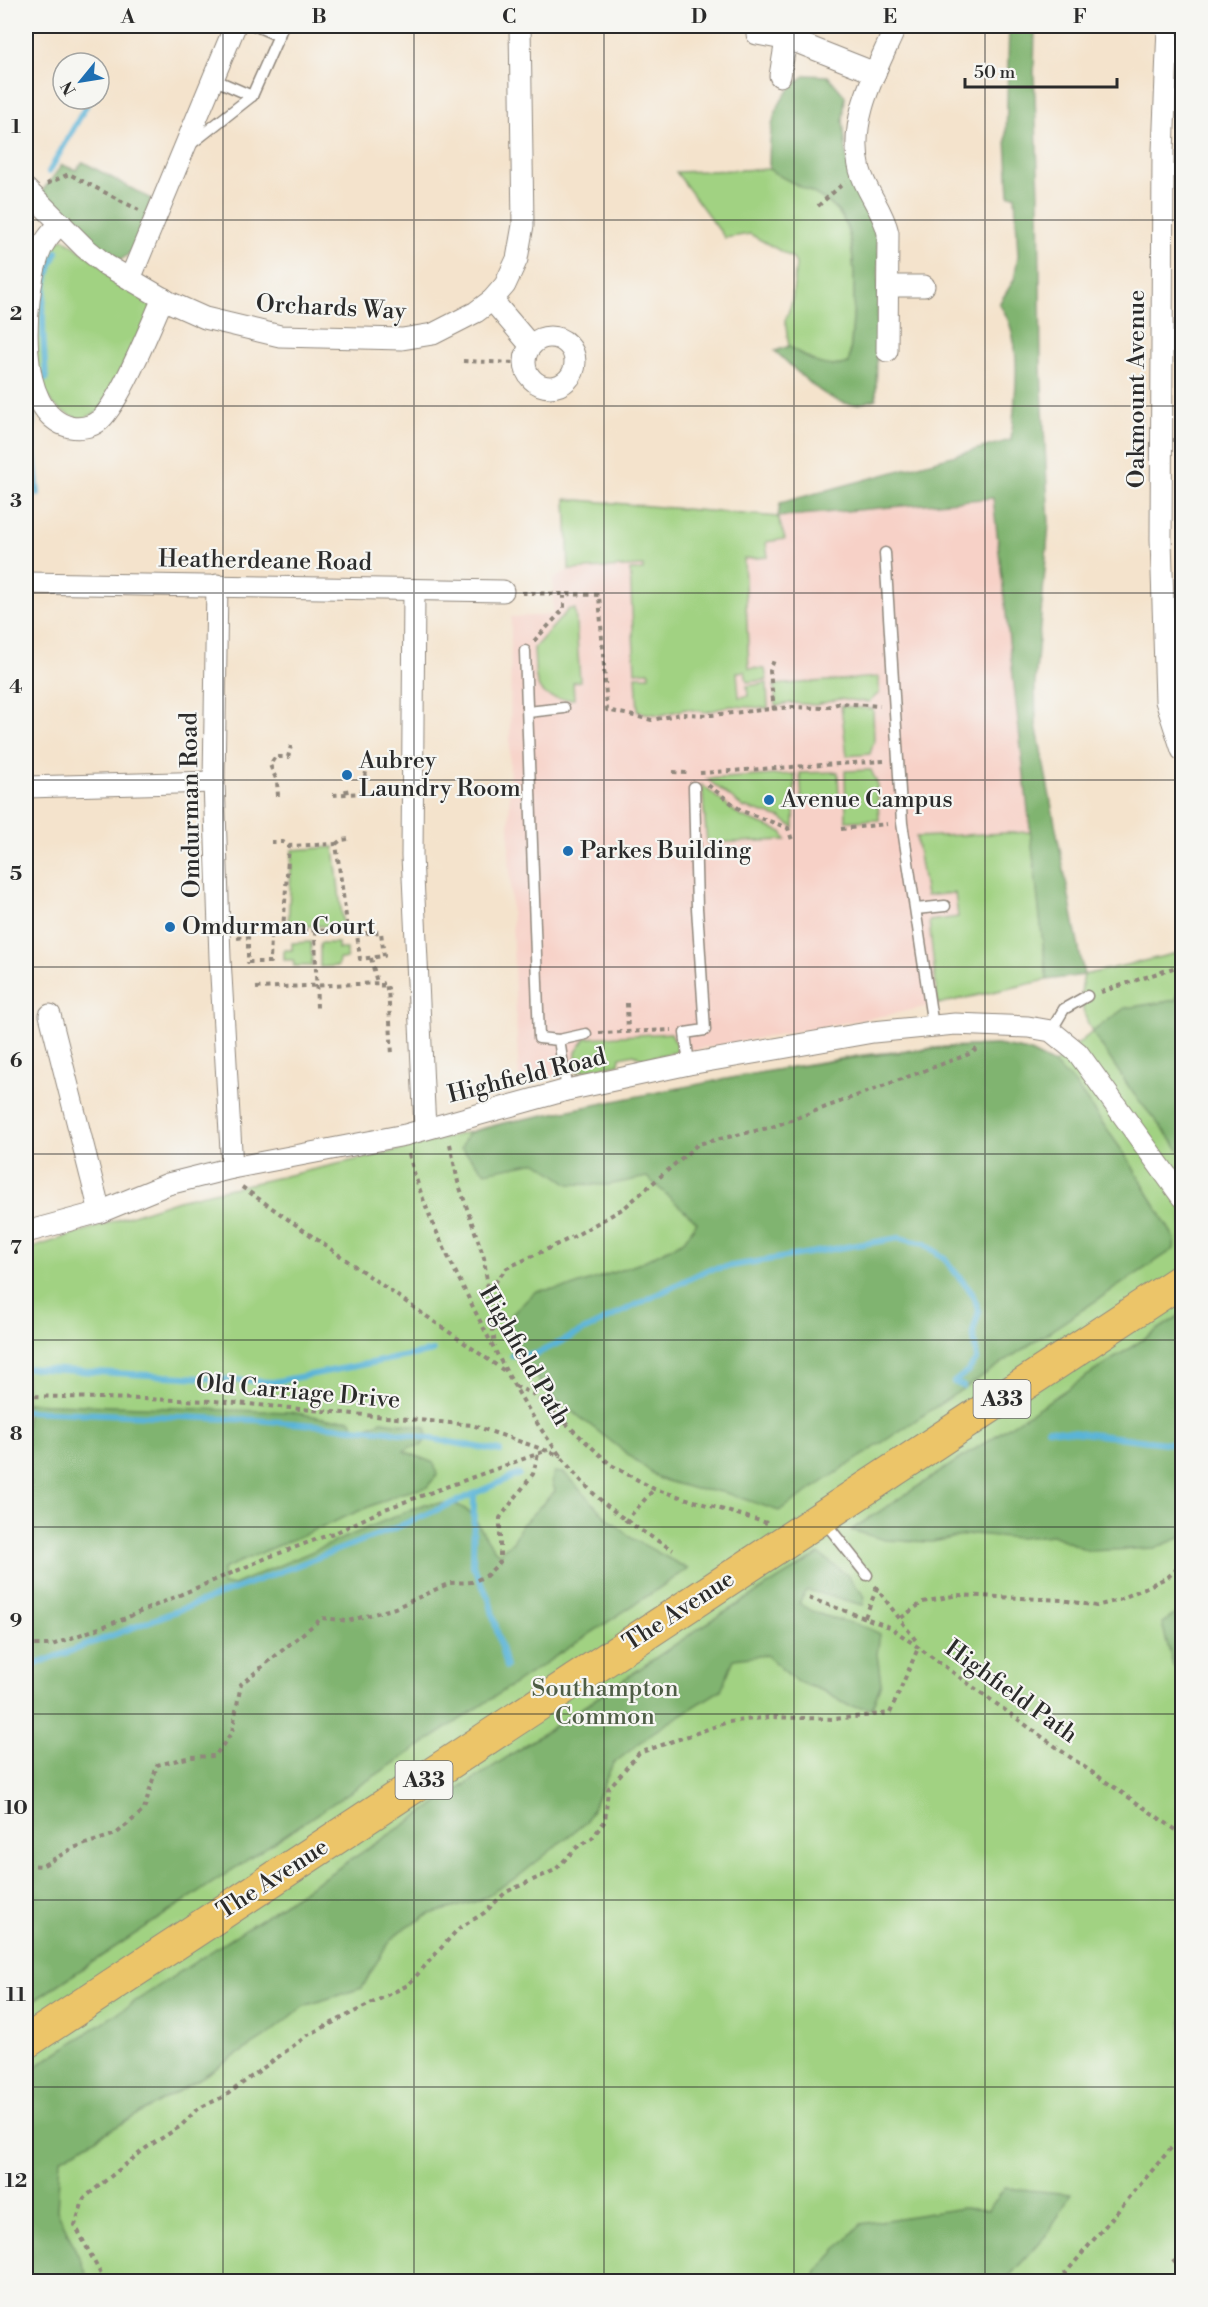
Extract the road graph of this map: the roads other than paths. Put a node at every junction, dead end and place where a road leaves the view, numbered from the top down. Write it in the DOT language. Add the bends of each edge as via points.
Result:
graph roads {
  1 [pos="235,26"];
  2 [pos="256,26"];
  3 [pos="520,26"];
  4 [pos="896,26"];
  5 [pos="1168,26"];
  6 [pos="281,31"];
  7 [pos="757,34"];
  8 [pos="786,40"];
  9 [pos="875,73"];
  10 [pos="780,76"];
  11 [pos="213,79"];
  12 [pos="252,96"];
  13 [pos="184,149"];
  14 [pos="1163,152"];
  15 [pos="1182,162"];
  16 [pos="29,192"];
  17 [pos="61,223"];
  18 [pos="130,279"];
  19 [pos="924,285"];
  20 [pos="889,286"];
  21 [pos="163,298"];
  22 [pos="492,300"];
  23 [pos="887,351"];
  24 [pos="528,354"];
  25 [pos="885,553"];
  26 [pos="26,583"];
  27 [pos="217,585"];
  28 [pos="414,590"];
  29 [pos="503,591"];
  30 [pos="525,651"];
  31 [pos="564,708"];
  32 [pos="528,712"];
  33 [pos="1182,750"];
  34 [pos="213,782"];
  35 [pos="26,787"];
  36 [pos="694,787"];
  37 [pos="945,906"];
  38 [pos="916,909"];
  39 [pos="1087,996"];
  40 [pos="50,1015"];
  41 [pos="933,1026"];
  42 [pos="1051,1031"];
  43 [pos="586,1034"];
  44 [pos="560,1040"];
  45 [pos="689,1064"];
  46 [pos="567,1090"];
  47 [pos="425,1129"];
  48 [pos="232,1168"];
  49 [pos="1182,1197"];
  50 [pos="100,1212"];
  51 [pos="26,1232"];
  52 [pos="1182,1280"];
  53 [pos="822,1518"];
  54 [pos="867,1575"];
  55 [pos="26,2042"];
  1 -- 11 [label="street"];
  2 -- 6 [label="lane"];
  3 -- 22 [label="street, Orchards Way" via="522,234 512,273"];
  4 -- 9 [label="street"];
  5 -- 14 [label="street, Oakmount Avenue"];
  6 -- 12 [label="lane"];
  7 -- 8 [label="street"];
  8 -- 9 [label="street"];
  8 -- 10 [label="street"];
  9 -- 20 [label="street" via="862,106 857,138 860,172 884,217 888,233"];
  11 -- 12 [label="lane"];
  11 -- 13 [label="street"];
  12 -- 13 [label="lane"];
  13 -- 18 [label="street"];
  14 -- 15 [label="street"];
  14 -- 33 [label="street, Oakmount Avenue" via="1161,539 1166,701"];
  16 -- 17 [label="street, Orchards Way"];
  17 -- 18 [label="street, Orchards Way" via="95,257"];
  17 -- 21 [label="street" via="45,241 38,257 28,325 33,386 39,403 57,422 72,428 87,427 106,414"];
  18 -- 21 [label="street, Orchards Way"];
  19 -- 20 [label="street"];
  20 -- 23 [label="street"];
  21 -- 22 [label="street, Orchards Way" via="205,318 261,333 402,339 447,328"];
  22 -- 24 [label="street"];
  25 -- 38 [label="lane" via="902,822"];
  26 -- 27 [label="street, Heatherdeane Road"];
  27 -- 28 [label="street, Heatherdeane Road"];
  27 -- 34 [label="street, Omdurman Road"];
  28 -- 29 [label="street, Heatherdeane Road"];
  28 -- 47 [label="street" via="412,856"];
  30 -- 32 [label="lane"];
  31 -- 32 [label="lane"];
  32 -- 44 [label="lane" via="539,1038"];
  34 -- 35 [label="street"];
  34 -- 48 [label="street, Omdurman Road"];
  36 -- 45 [label="lane" via="705,1030 685,1032"];
  37 -- 38 [label="lane"];
  38 -- 41 [label="lane"];
  39 -- 42 [label="lane" via="1064,1009"];
  40 -- 50 [label="street"];
  41 -- 42 [label="street, Highfield Road" via="1003,1025"];
  41 -- 45 [label="street, Highfield Road" via="873,1032"];
  42 -- 49 [label="street" via="1078,1053"];
  43 -- 44 [label="lane"];
  44 -- 46 [label="lane"];
  45 -- 46 [label="street, Highfield Road"];
  46 -- 47 [label="street, Highfield Road"];
  47 -- 48 [label="street, Highfield Road"];
  48 -- 50 [label="street, Highfield Road" via="168,1184"];
  50 -- 51 [label="street, Highfield Road"];
  52 -- 53 [label="main road, The Avenue / A33"];
  53 -- 54 [label="lane"];
  53 -- 55 [label="main road, The Avenue / A33"];
}
